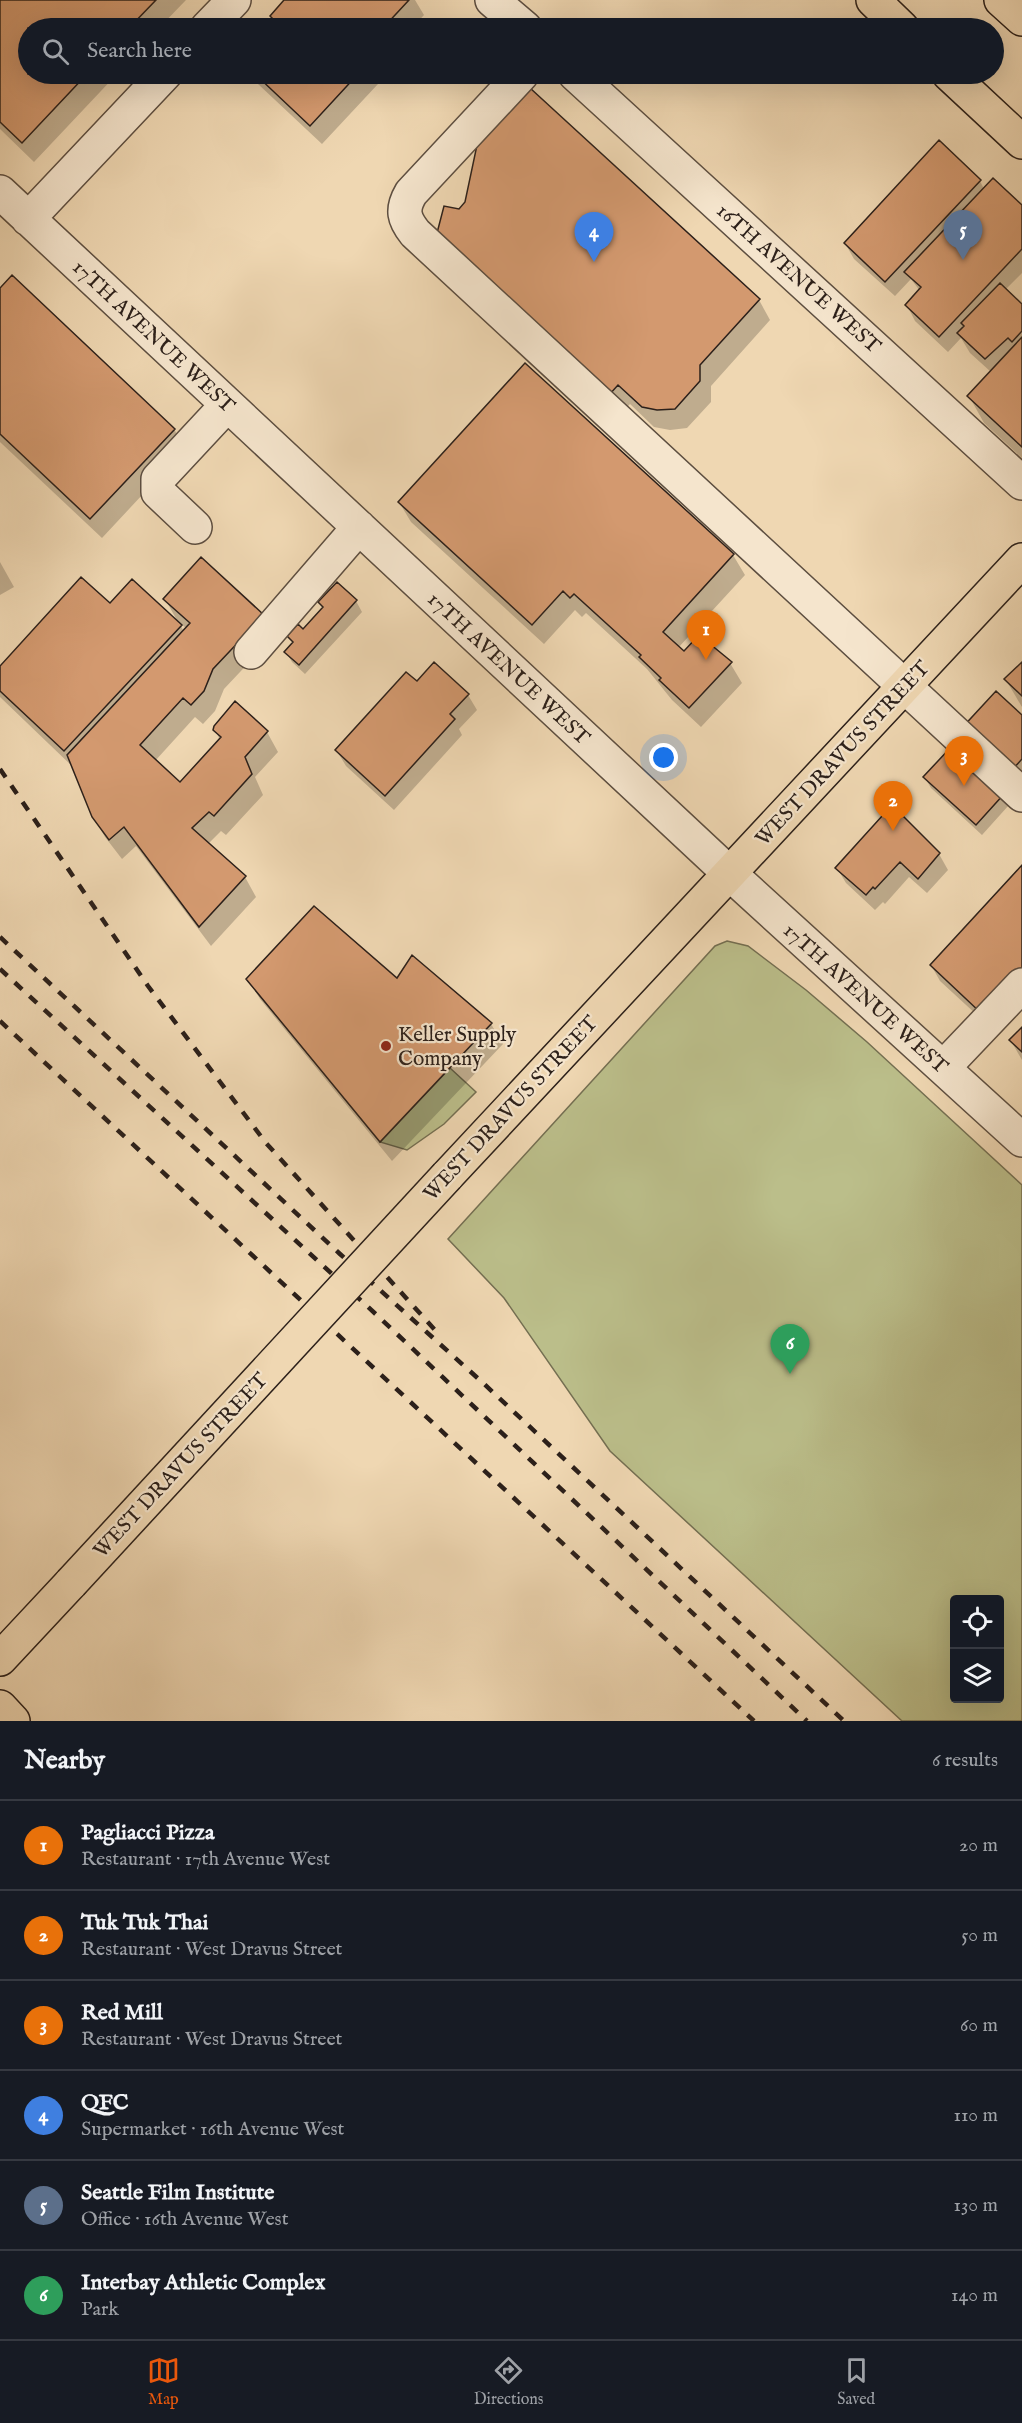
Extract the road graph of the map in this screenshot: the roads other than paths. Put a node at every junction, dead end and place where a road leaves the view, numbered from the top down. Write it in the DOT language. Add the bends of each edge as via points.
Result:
graph roads {
  1 [pos="234,0"];
  2 [pos="492,0"];
  3 [pos="873,0"];
  4 [pos="1001,0"];
  5 [pos="217,18"];
  6 [pos="513,18"];
  7 [pos="892,18"];
  8 [pos="1022,19"];
  9 [pos="156,84"];
  10 [pos="513,84"];
  11 [pos="586,84"];
  12 [pos="960,84"];
  13 [pos="1022,142"];
  14 [pos="0,192"];
  15 [pos="28,219"];
  16 [pos="227,405"];
  17 [pos="1022,483"];
  18 [pos="195,527"];
  19 [pos="359,527"];
  20 [pos="1022,560"];
  21 [pos="251,652"];
  22 [pos="904,686"];
  23 [pos="1022,795"];
  24 [pos="729,873"];
  25 [pos="1022,985"];
  26 [pos="943,1068"];
  27 [pos="1022,1140"];
  28 [pos="0,1659"];
  29 [pos="0,1707"];
  30 [pos="14,1721"];
  1 -- 5 [label="street"];
  2 -- 6 [label="street"];
  3 -- 7 [label="main road"];
  4 -- 8 [label="main road"];
  9 -- 15 [label="street"];
  10 -- 22 [label="street" via="411,193 404,219"];
  11 -- 17 [label="street, 16TH AVENUE WEST"];
  12 -- 13 [label="main road"];
  14 -- 15 [label="street, 17TH AVENUE WEST"];
  15 -- 16 [label="street, 17TH AVENUE WEST"];
  16 -- 18 [label="street" via="158,479 158,492"];
  16 -- 19 [label="street, 17TH AVENUE WEST"];
  19 -- 21 [label="street"];
  19 -- 24 [label="street, 17TH AVENUE WEST"];
  20 -- 22 [label="main road, WEST DRAVUS STREET"];
  22 -- 23 [label="street"];
  22 -- 24 [label="main road, WEST DRAVUS STREET"];
  24 -- 26 [label="street, 17TH AVENUE WEST"];
  24 -- 28 [label="main road, WEST DRAVUS STREET, bridge"];
  25 -- 26 [label="street"];
  26 -- 27 [label="street, 17TH AVENUE WEST"];
  29 -- 30 [label="main road"];
}
